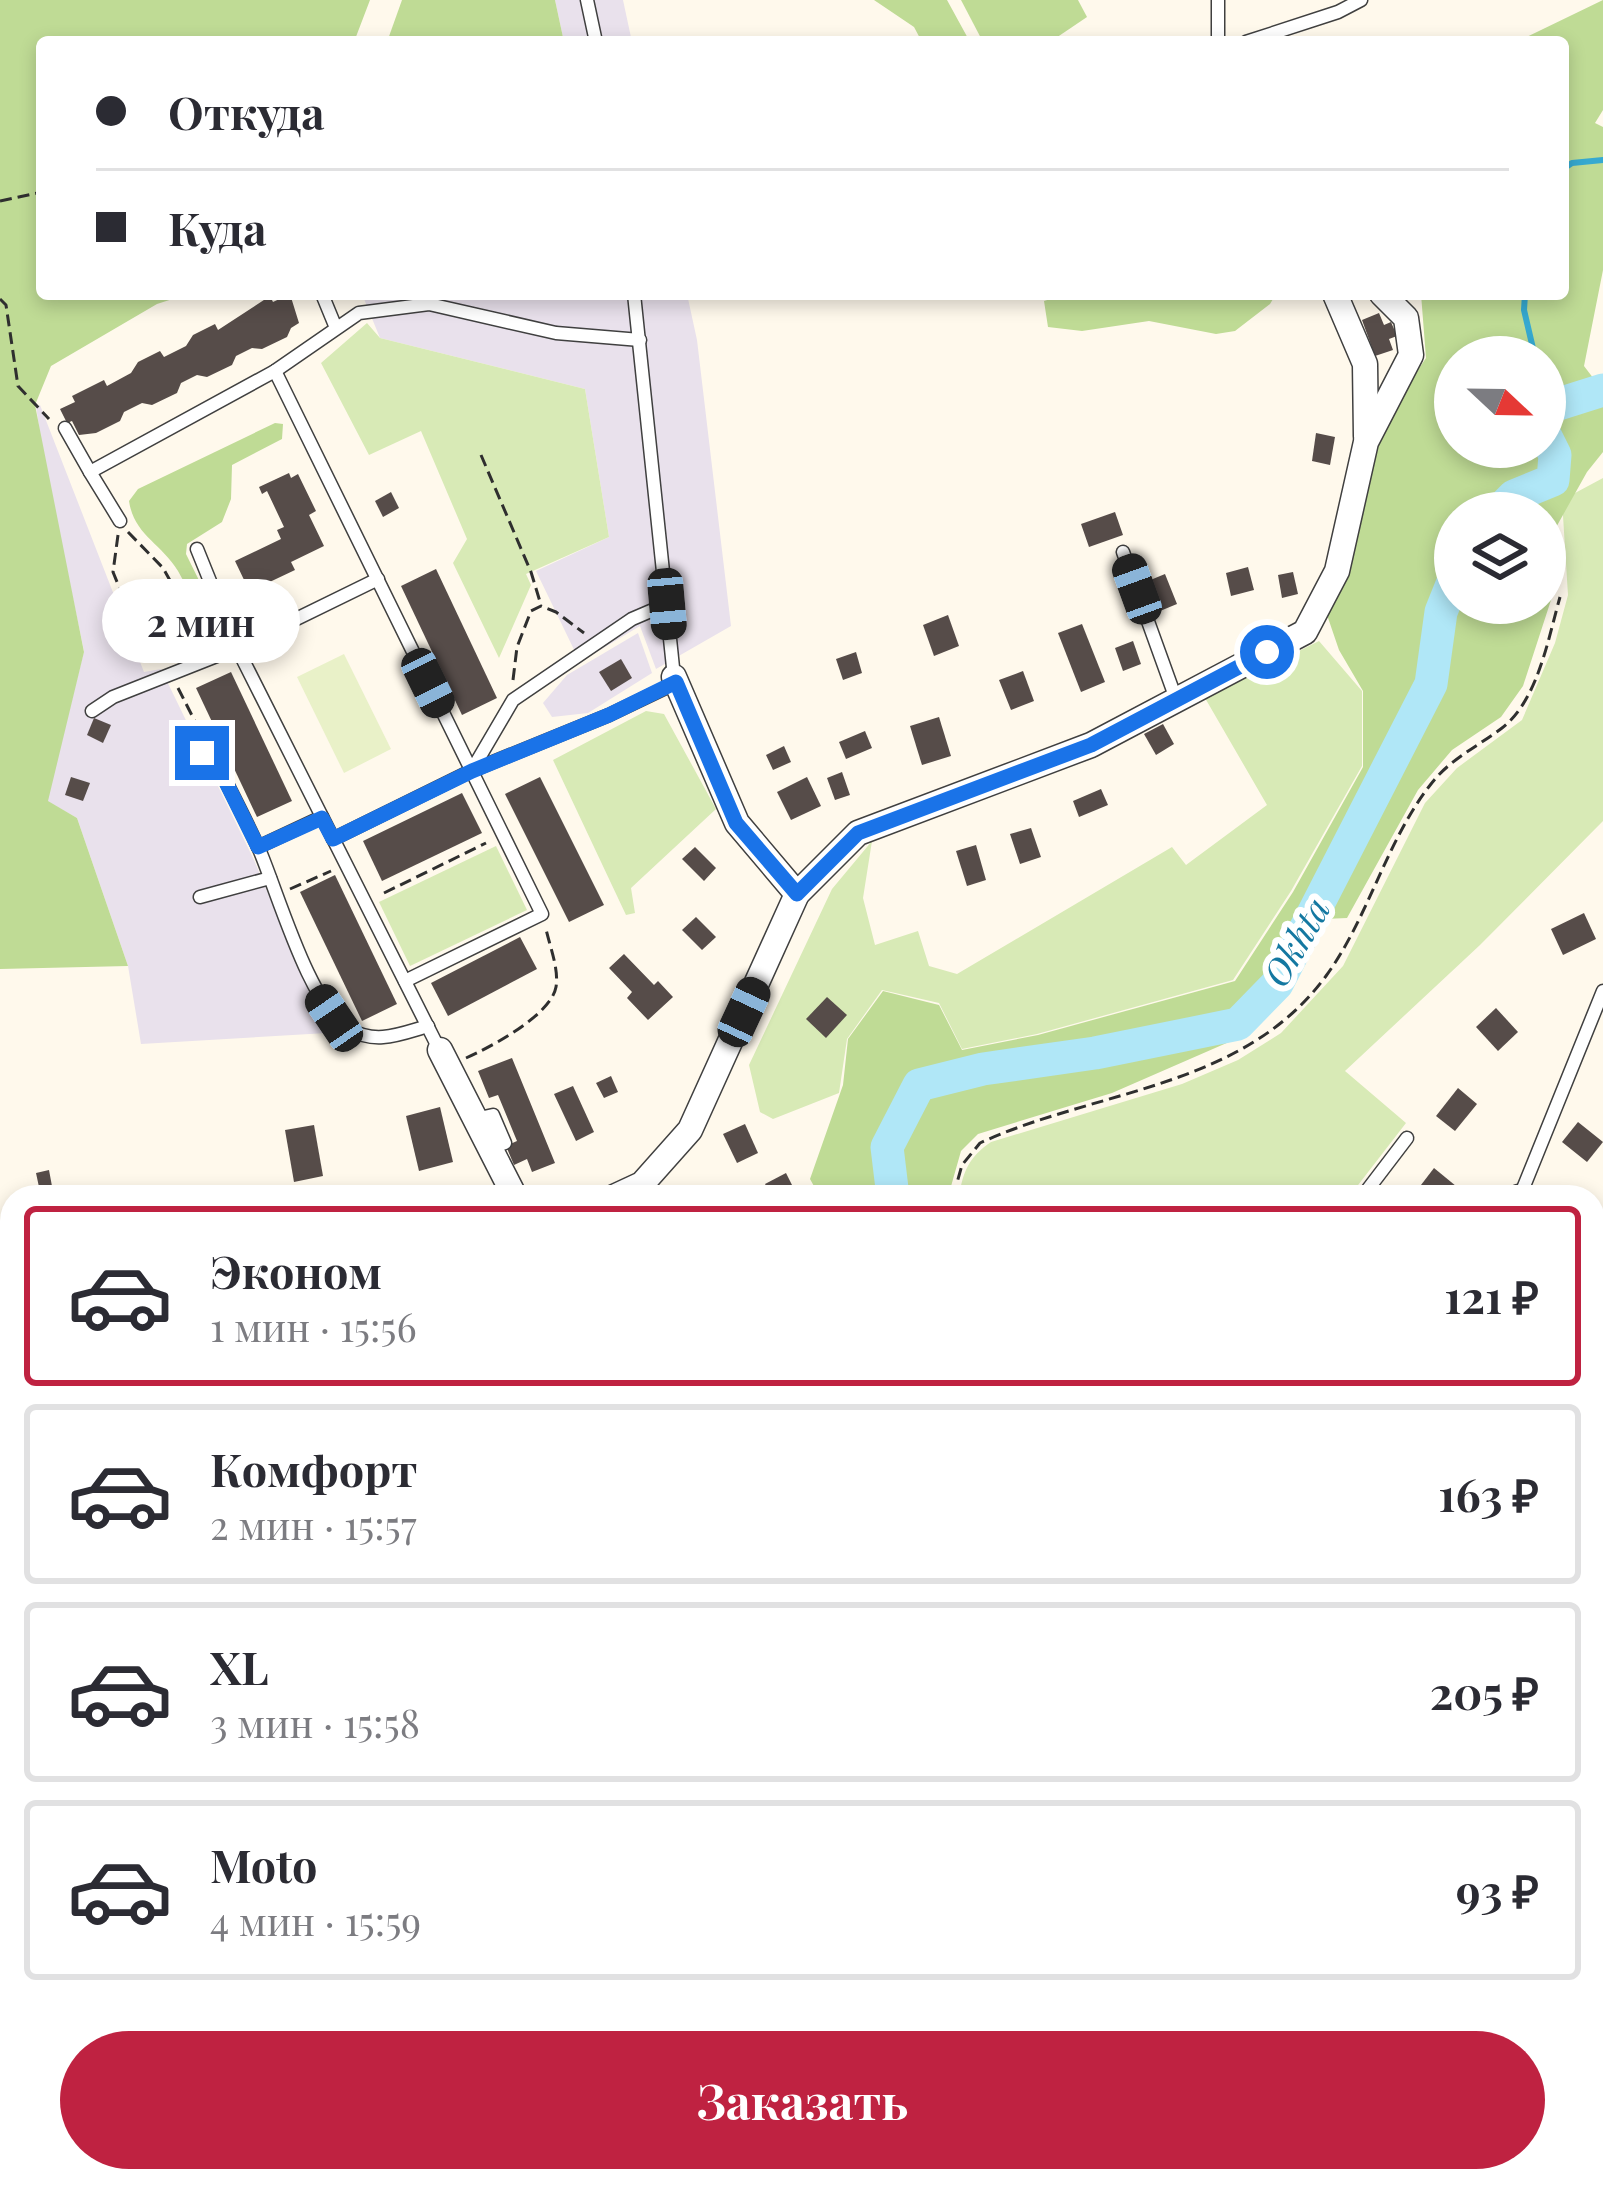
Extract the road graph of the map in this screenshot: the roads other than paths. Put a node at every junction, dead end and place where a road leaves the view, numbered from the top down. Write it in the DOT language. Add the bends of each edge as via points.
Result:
graph roads {
  1 [pos="587,0"];
  2 [pos="1219,0"];
  3 [pos="1360,0"];
  4 [pos="595,36"];
  5 [pos="1218,36"];
  6 [pos="1264,36"];
  7 [pos="324,300"];
  8 [pos="635,300"];
  9 [pos="1338,300"];
  10 [pos="1388,300"];
  11 [pos="336,328"];
  12 [pos="640,340"];
  13 [pos="275,370"];
  14 [pos="65,428"];
  15 [pos="1366,442"];
  16 [pos="90,472"];
  17 [pos="120,521"];
  18 [pos="197,549"];
  19 [pos="1124,551"];
  20 [pos="378,579"];
  21 [pos="667,604"];
  22 [pos="237,648"];
  23 [pos="675,680"];
  24 [pos="1176,699"];
  25 [pos="92,711"];
  26 [pos="208,755"];
  27 [pos="472,771"];
  28 [pos="322,818"];
  29 [pos="333,839"];
  30 [pos="258,847"];
  31 [pos="271,878"];
  32 [pos="797,894"];
  33 [pos="200,897"];
  34 [pos="405,981"];
  35 [pos="1603,991"];
  36 [pos="428,1026"];
  37 [pos="444,1059"];
  38 [pos="1407,1138"];
  39 [pos="509,1185"];
  40 [pos="649,1185"];
  41 [pos="1371,1185"];
  42 [pos="1525,1185"];
  1 -- 4 [label="lane"];
  2 -- 5 [label="lane"];
  3 -- 6 [label="lane"];
  7 -- 11 [label="lane"];
  8 -- 12 [label="lane"];
  9 -- 15 [label="street" via="1365,364"];
  10 -- 15 [label="street" via="1406,317 1411,355"];
  11 -- 12 [label="lane" via="359,313 429,304 556,333"];
  11 -- 13 [label="lane"];
  12 -- 21 [label="lane"];
  13 -- 16 [label="lane"];
  13 -- 20 [label="lane"];
  14 -- 16 [label="lane"];
  15 -- 24 [label="street" via="1336,571 1304,632"];
  16 -- 17 [label="lane"];
  18 -- 22 [label="lane"];
  19 -- 24 [label="lane"];
  20 -- 22 [label="lane"];
  20 -- 27 [label="lane"];
  21 -- 23 [label="lane"];
  21 -- 27 [label="lane" via="513,700"];
  22 -- 25 [label="lane"];
  22 -- 28 [label="lane"];
  23 -- 27 [label="lane"];
  23 -- 32 [label="street" via="736,823"];
  24 -- 32 [label="street" via="1091,745 858,833"];
  26 -- 30 [label="lane"];
  27 -- 29 [label="lane"];
  27 -- 34 [label="lane" via="542,914"];
  28 -- 29 [label="lane"];
  28 -- 30 [label="lane"];
  29 -- 34 [label="lane"];
  30 -- 31 [label="lane"];
  31 -- 33 [label="lane"];
  31 -- 36 [label="lane" via="334,1018 378,1040"];
  32 -- 40 [label="street" via="690,1130"];
  34 -- 36 [label="lane"];
  35 -- 42 [label="lane"];
  36 -- 37 [label="lane"];
  37 -- 39 [label="street"];
  38 -- 41 [label="lane"];
}
